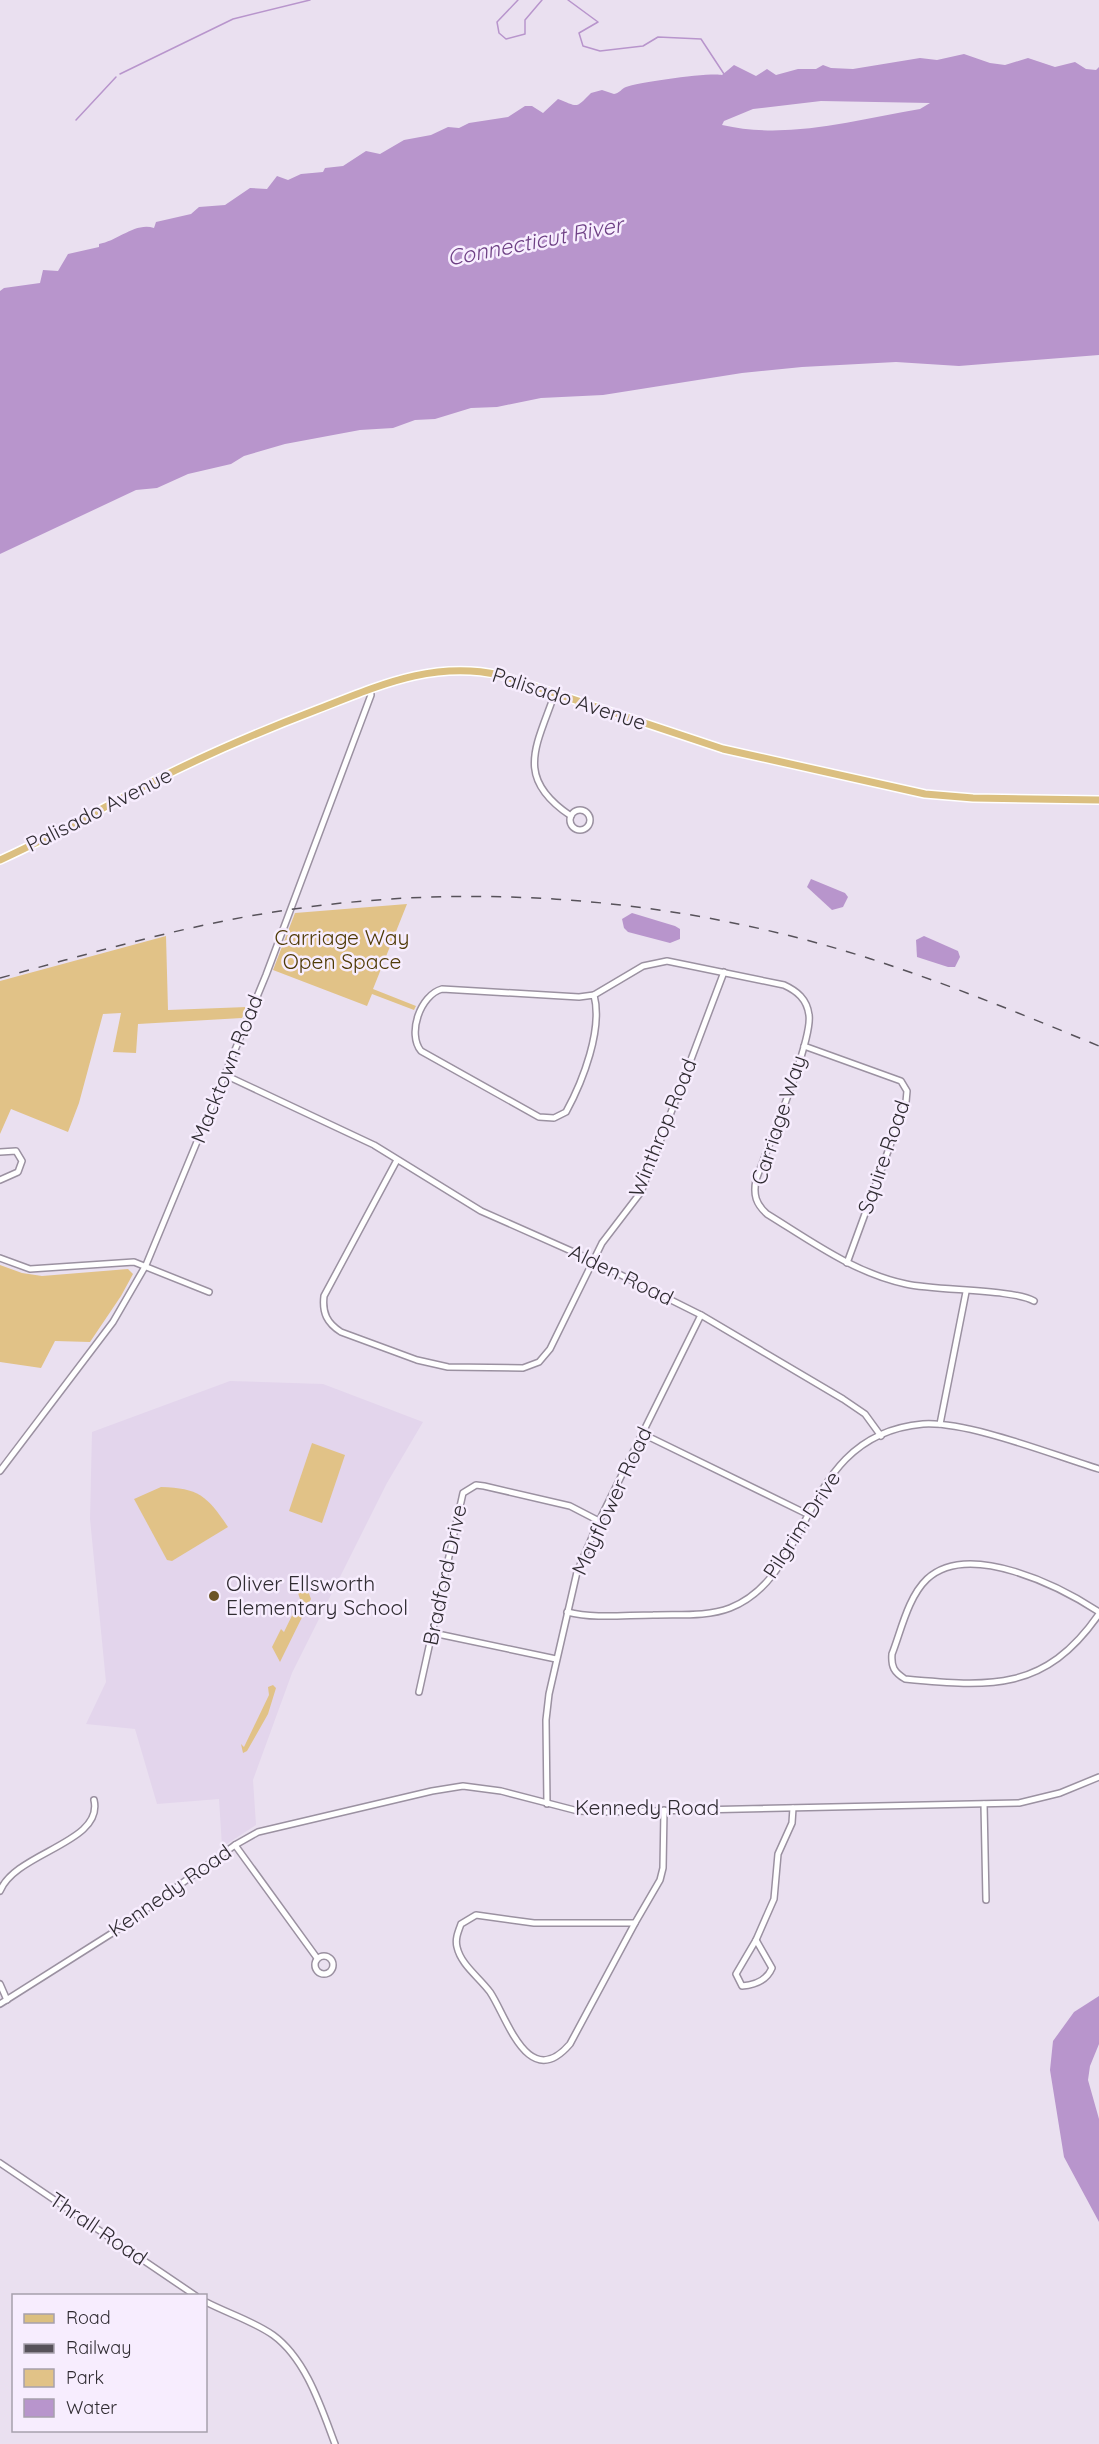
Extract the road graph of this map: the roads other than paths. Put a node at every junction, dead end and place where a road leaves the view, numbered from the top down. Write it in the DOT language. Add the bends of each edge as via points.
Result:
graph roads {
  1 [pos="370,689"];
  2 [pos="555,693"];
  3 [pos="1099,800"];
  4 [pos="571,816"];
  5 [pos="0,860"];
  6 [pos="724,972"];
  7 [pos="594,995"];
  8 [pos="804,1046"];
  9 [pos="225,1075"];
  10 [pos="0,1152"];
  11 [pos="397,1160"];
  12 [pos="0,1180"];
  13 [pos="0,1258"];
  14 [pos="593,1261"];
  15 [pos="847,1263"];
  16 [pos="146,1266"];
  17 [pos="209,1292"];
  18 [pos="966,1292"];
  19 [pos="1034,1301"];
  20 [pos="701,1315"];
  21 [pos="940,1424"];
  22 [pos="643,1434"];
  23 [pos="881,1436"];
  24 [pos="1099,1469"];
  25 [pos="0,1471"];
  26 [pos="807,1514"];
  27 [pos="599,1521"];
  28 [pos="567,1612"];
  29 [pos="1099,1613"];
  30 [pos="433,1633"];
  31 [pos="556,1659"];
  32 [pos="419,1692"];
  33 [pos="1099,1777"];
  34 [pos="94,1800"];
  35 [pos="548,1804"];
  36 [pos="984,1804"];
  37 [pos="793,1808"];
  38 [pos="664,1810"];
  39 [pos="235,1845"];
  40 [pos="0,1891"];
  41 [pos="986,1900"];
  42 [pos="635,1923"];
  43 [pos="756,1940"];
  44 [pos="317,1958"];
  45 [pos="0,1984"];
  46 [pos="7,2000"];
  47 [pos="0,2004"];
  48 [pos="0,2163"];
  49 [pos="194,2294"];
  50 [pos="207,2302"];
  51 [pos="335,2444"];
  1 -- 2 [label="main road, Palisado Avenue" via="410,675 467,670 500,675"];
  1 -- 5 [label="main road, Palisado Avenue" via="195,761"];
  1 -- 9 [label="street, Macktown Road" via="371,695"];
  2 -- 3 [label="main road, Palisado Avenue" via="713,746 925,794"];
  2 -- 4 [label="street" via="536,748 534,768 546,796"];
  6 -- 7 [label="street, Carriage Way" via="667,961 654,963 636,969"];
  6 -- 8 [label="street, Carriage Way" via="784,985 798,993 809,1012"];
  6 -- 14 [label="street, Winthrop Road" via="651,1169 635,1202 610,1230"];
  7 -- 7 [label="street, Carriage Way" via="579,998 436,991 424,1003 415,1029 415,1043 454,1071 539,1117 554,1118 566,1112 596,1035"];
  8 -- 15 [label="street, Carriage Way" via="756,1180 756,1199 766,1214"];
  8 -- 15 [label="street, Squire Road" via="901,1081 908,1095"];
  9 -- 11 [label="street, Alden Road" via="349,1132"];
  9 -- 16 [label="street, Macktown Road"];
  10 -- 12 [label="street" via="16,1151 22,1161 18,1173"];
  11 -- 14 [label="street, Alden Road" via="482,1211"];
  11 -- 14 [label="street, Winthrop Road" via="324,1296 325,1316 341,1332 437,1366 531,1366 550,1349"];
  13 -- 16 [label="street" via="30,1269 134,1262"];
  14 -- 20 [label="street, Alden Road"];
  15 -- 18 [label="street, Carriage Way" via="900,1283"];
  16 -- 17 [label="street"];
  16 -- 25 [label="street, Macktown Road" via="113,1322"];
  18 -- 19 [label="street, Carriage Way" via="1019,1295"];
  18 -- 21 [label="street"];
  20 -- 22 [label="street, Mayflower Road"];
  20 -- 23 [label="street, Alden Road" via="843,1399 865,1414"];
  21 -- 23 [label="street, Pilgrim Drive" via="905,1427"];
  21 -- 24 [label="street, Pilgrim Drive"];
  22 -- 26 [label="street"];
  22 -- 27 [label="street, Mayflower Road"];
  23 -- 26 [label="street, Pilgrim Drive" via="841,1463"];
  26 -- 28 [label="street, Pilgrim Drive" via="770,1579 731,1608 689,1614 593,1616"];
  27 -- 28 [label="street, Mayflower Road" via="577,1572"];
  27 -- 30 [label="street, Bradford Drive" via="558,1502 484,1486 468,1489 463,1493"];
  28 -- 31 [label="street, Mayflower Road"];
  29 -- 29 [label="street" via="1078,1598 1029,1576 979,1565 948,1568 931,1576 919,1589 891,1663 895,1673 905,1679 1004,1682 1049,1665 1075,1644"];
  30 -- 31 [label="street"];
  30 -- 32 [label="street, Bradford Drive"];
  31 -- 35 [label="street, Mayflower Road" via="546,1720"];
  33 -- 36 [label="street, Kennedy Road" via="1048,1797"];
  34 -- 40 [label="street" via="94,1815 84,1830 10,1873"];
  35 -- 38 [label="street, Kennedy Road" via="587,1812"];
  35 -- 39 [label="street, Kennedy Road" via="493,1789 463,1786 272,1828"];
  36 -- 37 [label="street, Kennedy Road"];
  36 -- 41 [label="street"];
  37 -- 38 [label="street, Kennedy Road"];
  37 -- 43 [label="street" via="792,1822 778,1854 774,1899"];
  38 -- 42 [label="street" via="660,1880"];
  39 -- 44 [label="street"];
  39 -- 46 [label="street, Kennedy Road" via="117,1930"];
  42 -- 42 [label="street" via="534,1923 476,1915 461,1924 456,1944 459,1955 495,2000 517,2044 530,2056 548,2059 570,2044"];
  43 -- 43 [label="street" via="736,1974 742,1986 754,1985 772,1968"];
  45 -- 46 [label="street"];
  46 -- 47 [label="street, Kennedy Road"];
  48 -- 49 [label="street, Thrall Road"];
  50 -- 51 [label="street" via="271,2333 286,2347 312,2388"];
}
